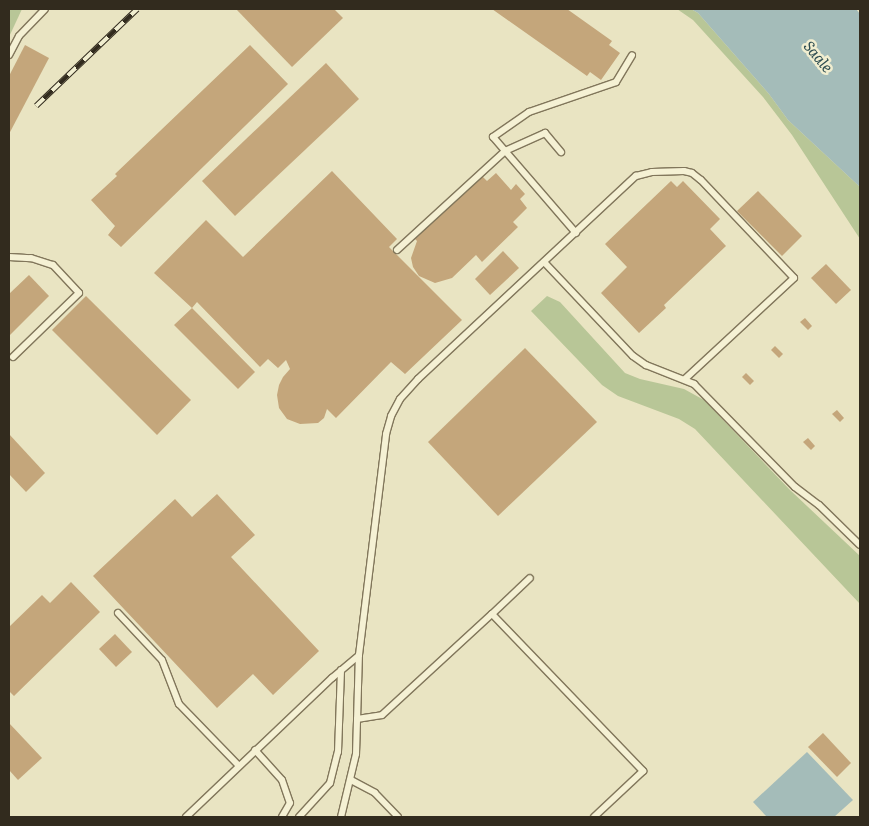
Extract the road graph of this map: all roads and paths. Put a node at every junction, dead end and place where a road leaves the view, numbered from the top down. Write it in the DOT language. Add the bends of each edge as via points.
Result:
graph roads {
  1 [pos="46,9"];
  2 [pos="9,55"];
  3 [pos="632,55"];
  4 [pos="505,151"];
  5 [pos="561,152"];
  6 [pos="576,232"];
  7 [pos="397,250"];
  8 [pos="9,257"];
  9 [pos="544,262"];
  10 [pos="13,357"];
  11 [pos="685,379"];
  12 [pos="860,545"];
  13 [pos="530,578"];
  14 [pos="118,613"];
  15 [pos="492,614"];
  16 [pos="359,655"];
  17 [pos="341,670"];
  18 [pos="357,719"];
  19 [pos="255,750"];
  20 [pos="239,766"];
  21 [pos="352,780"];
  22 [pos="188,816"];
  23 [pos="282,817"];
  24 [pos="299,817"];
  25 [pos="341,817"];
  26 [pos="397,817"];
  27 [pos="594,817"];
  1 -- 2 [label="lane" via="19,36"];
  3 -- 4 [label="lane" via="616,82 529,112 493,137"];
  4 -- 5 [label="lane" via="545,133"];
  4 -- 6 [label="lane"];
  4 -- 7 [label="lane"];
  6 -- 9 [label="lane"];
  6 -- 11 [label="lane" via="636,176 684,171 701,180 794,278"];
  8 -- 10 [label="lane" via="31,258 53,265 79,293"];
  9 -- 11 [label="lane" via="633,356 646,365"];
  9 -- 16 [label="lane" via="418,379 400,399 391,416 386,434"];
  11 -- 12 [label="lane" via="694,384 795,487 819,505"];
  13 -- 15 [label="lane"];
  14 -- 20 [label="lane" via="162,660 179,704"];
  15 -- 18 [label="lane" via="382,715"];
  15 -- 27 [label="lane" via="643,771"];
  16 -- 17 [label="lane"];
  16 -- 18 [label="lane"];
  17 -- 19 [label="lane"];
  17 -- 24 [label="lane" via="338,752 330,783"];
  18 -- 21 [label="lane"];
  19 -- 20 [label="lane"];
  19 -- 23 [label="lane" via="282,780 290,803"];
  20 -- 22 [label="lane"];
  21 -- 25 [label="lane"];
  21 -- 26 [label="lane" via="375,793"];
}
